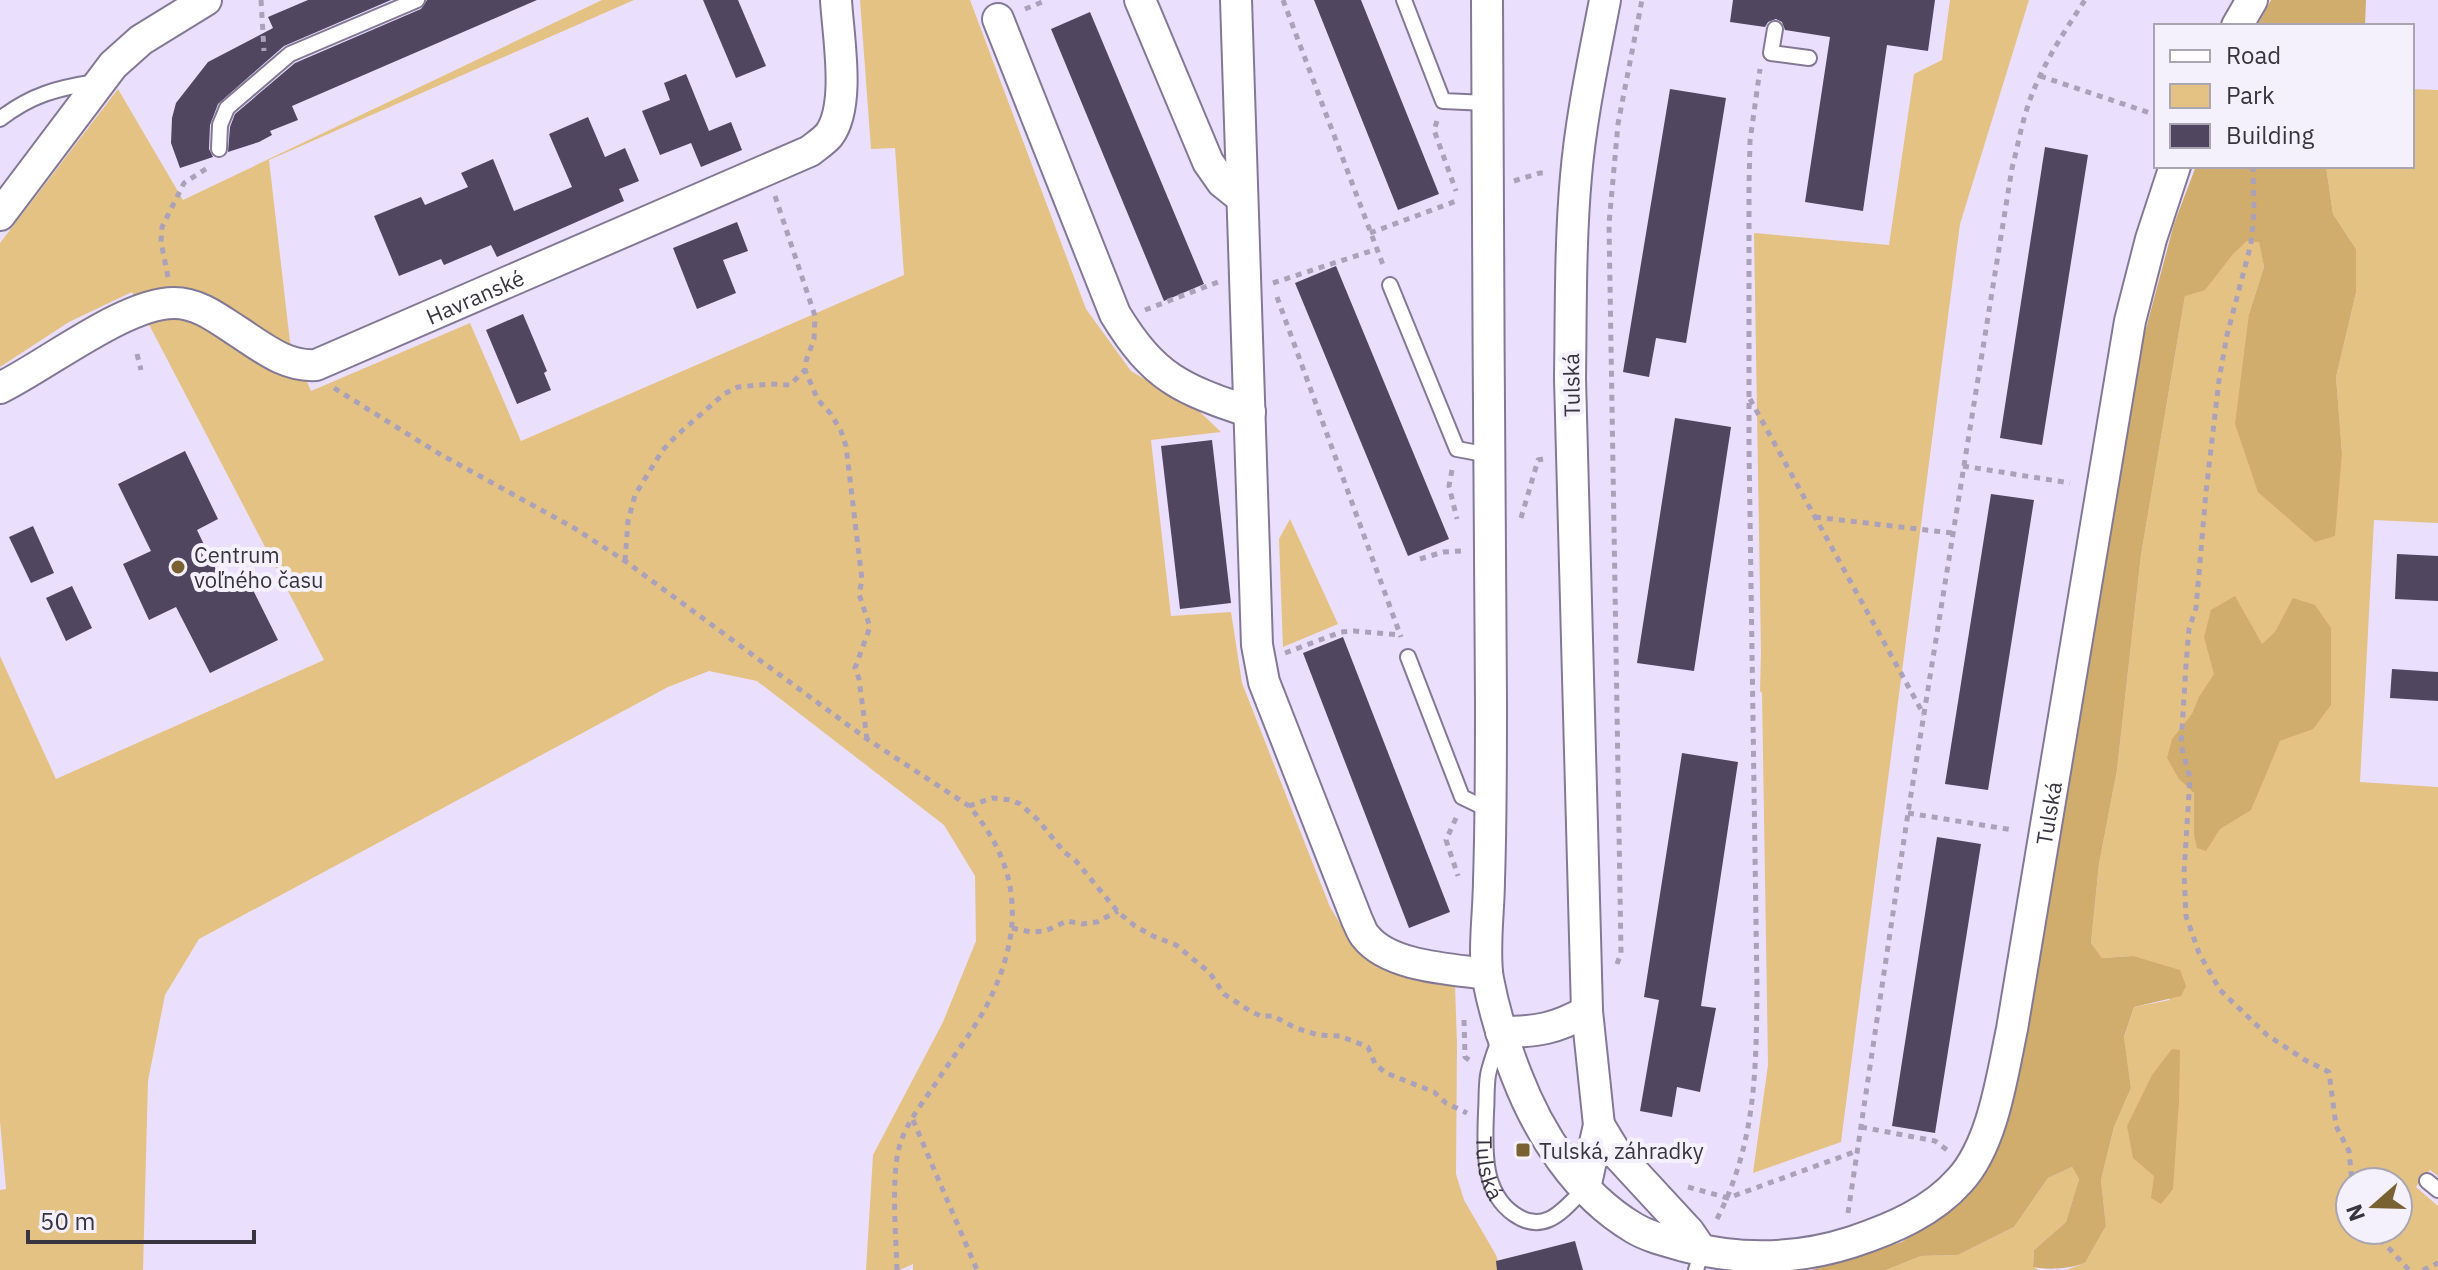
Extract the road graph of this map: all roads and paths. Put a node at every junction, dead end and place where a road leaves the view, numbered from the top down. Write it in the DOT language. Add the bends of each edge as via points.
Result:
graph roads {
  1 [pos="206,0"];
  2 [pos="261,0"];
  3 [pos="417,0"];
  4 [pos="836,0"];
  5 [pos="1140,0"];
  6 [pos="1236,0"];
  7 [pos="1283,0"];
  8 [pos="1404,0"];
  9 [pos="1487,0"];
  10 [pos="1605,0"];
  11 [pos="1642,0"];
  12 [pos="2085,0"];
  13 [pos="2252,0"];
  14 [pos="996,15"];
  15 [pos="2238,24"];
  16 [pos="1775,29"];
  17 [pos="1771,53"];
  18 [pos="1809,58"];
  19 [pos="268,73"];
  20 [pos="2040,76"];
  21 [pos="100,82"];
  22 [pos="1443,101"];
  23 [pos="1487,103"];
  24 [pos="2154,114"];
  25 [pos="0,119"];
  26 [pos="219,149"];
  27 [pos="2174,168"];
  28 [pos="2253,168"];
  29 [pos="772,188"];
  30 [pos="1242,198"];
  31 [pos="1459,200"];
  32 [pos="0,215"];
  33 [pos="1377,249"];
  34 [pos="1262,276"];
  35 [pos="1390,285"];
  36 [pos="171,303"];
  37 [pos="1141,312"];
  38 [pos="137,354"];
  39 [pos="300,366"];
  40 [pos="141,370"];
  41 [pos="805,370"];
  42 [pos="0,388"];
  43 [pos="1749,398"];
  44 [pos="1250,412"];
  45 [pos="1572,444"];
  46 [pos="1489,455"];
  47 [pos="1963,466"];
  48 [pos="2070,483"];
  49 [pos="1814,516"];
  50 [pos="1952,533"];
  51 [pos="1478,541"];
  52 [pos="1420,559"];
  53 [pos="625,561"];
  54 [pos="1400,635"];
  55 [pos="1277,656"];
  56 [pos="1408,657"];
  57 [pos="1924,715"];
  58 [pos="867,739"];
  59 [pos="969,806"];
  60 [pos="1491,811"];
  61 [pos="1908,813"];
  62 [pos="2013,830"];
  63 [pos="1118,911"];
  64 [pos="1012,928"];
  65 [pos="1616,966"];
  66 [pos="1487,974"];
  67 [pos="1587,1011"];
  68 [pos="1501,1032"];
  69 [pos="913,1118"];
  70 [pos="1486,1123"];
  71 [pos="1599,1125"];
  72 [pos="1861,1127"];
  73 [pos="1981,1148"];
  74 [pos="1857,1151"];
  75 [pos="2350,1166"];
  76 [pos="1676,1183"];
  77 [pos="1585,1188"];
  78 [pos="1728,1198"];
  79 [pos="1844,1244"];
  80 [pos="2387,1246"];
  81 [pos="1699,1260"];
  82 [pos="2438,1263"];
  83 [pos="897,1270"];
  84 [pos="977,1270"];
  85 [pos="2409,1270"];
  86 [pos="2423,1270"];
  1 -- 21 [label="street" via="141,40"];
  2 -- 19 [label="path"];
  3 -- 19 [label="lane" via="290,54"];
  4 -- 39 [label="street, Havranské" via="842,94 828,136 810,151 333,359"];
  5 -- 30 [label="street" via="1208,162"];
  6 -- 30 [label="street"];
  7 -- 33 [label="path"];
  8 -- 22 [label="lane"];
  9 -- 23 [label="street, Tulská"];
  10 -- 45 [label="street, Tulská" via="1576,175"];
  11 -- 65 [label="path" via="1618,124 1609,224 1621,953"];
  12 -- 20 [label="path"];
  13 -- 15 [label="street"];
  14 -- 44 [label="street" via="1115,314 1129,337 1170,379"];
  16 -- 17 [label="lane"];
  17 -- 18 [label="lane"];
  17 -- 43 [label="path" via="1762,62 1750,141"];
  19 -- 26 [label="lane" via="227,108"];
  20 -- 24 [label="path"];
  20 -- 47 [label="path" via="2012,168"];
  21 -- 25 [label="lane" via="37,95"];
  21 -- 32 [label="street"];
  22 -- 23 [label="lane"];
  22 -- 31 [label="path" via="1434,130"];
  23 -- 46 [label="street, Tulská"];
  26 -- 36 [label="path" via="211,165 184,183 162,227"];
  27 -- 73 [label="street, Tulská" via="2130,321 2012,1029"];
  28 -- 75 [label="path" via="2251,244 2219,380 2196,608 2189,629 2181,745 2190,778 2186,916 2220,990 2267,1035 2329,1072 2336,1126"];
  29 -- 41 [label="path" via="815,316"];
  30 -- 34 [label="street"];
  33 -- 34 [label="path"];
  33 -- 35 [label="path"];
  34 -- 37 [label="path"];
  34 -- 44 [label="street"];
  34 -- 54 [label="path"];
  35 -- 46 [label="lane" via="1457,449"];
  36 -- 39 [label="street" via="203,309 283,361"];
  36 -- 42 [label="street" via="142,307"];
  38 -- 40 [label="path"];
  39 -- 53 [label="path"];
  41 -- 53 [label="path" via="790,385 738,387 724,394 676,436 635,495"];
  41 -- 58 [label="path" via="846,446 862,580 859,594 870,627 855,668"];
  43 -- 49 [label="path"];
  43 -- 78 [label="path" via="1756,1064 1752,1116"];
  44 -- 66 [label="street" via="1261,672 1357,920 1366,937 1400,958"];
  45 -- 51 [label="path" via="1556,445 1556,459 1538,460 1517,531"];
  45 -- 67 [label="street, Tulská"];
  46 -- 51 [label="street, Tulská"];
  47 -- 48 [label="path"];
  47 -- 50 [label="path"];
  49 -- 50 [label="path"];
  49 -- 57 [label="path"];
  50 -- 57 [label="path"];
  51 -- 52 [label="path"];
  51 -- 60 [label="street, Tulská"];
  53 -- 58 [label="path"];
  54 -- 55 [label="path" via="1341,632"];
  54 -- 56 [label="path"];
  56 -- 60 [label="lane" via="1462,797"];
  57 -- 61 [label="path"];
  58 -- 59 [label="path"];
  59 -- 63 [label="path" via="992,798 1020,804"];
  59 -- 64 [label="path" via="1003,856 1012,888"];
  60 -- 66 [label="street, Tulská"];
  61 -- 62 [label="path"];
  61 -- 72 [label="path"];
  63 -- 64 [label="path" via="1097,922 1067,921 1045,931"];
  63 -- 70 [label="path" via="1135,926 1176,945 1210,973 1224,994 1250,1011 1368,1047 1386,1073 1434,1092"];
  64 -- 69 [label="path" via="987,1004"];
  66 -- 68 [label="street, Tulská"];
  67 -- 68 [label="street" via="1533,1032"];
  67 -- 71 [label="street, Tulská"];
  68 -- 70 [label="lane, Tulská" via="1488,1074"];
  68 -- 77 [label="street, Tulská" via="1529,1106"];
  69 -- 83 [label="path" via="899,1148"];
  69 -- 84 [label="path"];
  70 -- 77 [label="lane, Tulská" via="1490,1180 1510,1212 1526,1222 1542,1222 1557,1216"];
  71 -- 77 [label="street, Tulská"];
  71 -- 81 [label="street, Tulská" via="1616,1153 1689,1232"];
  72 -- 73 [label="path" via="1935,1141 1948,1150"];
  72 -- 74 [label="path"];
  73 -- 79 [label="street, Tulská" via="1963,1178 1939,1200 1876,1234"];
  74 -- 78 [label="path"];
  74 -- 79 [label="path"];
  76 -- 78 [label="path"];
  77 -- 81 [label="street, Tulská" via="1636,1229"];
  78 -- 81 [label="path"];
  79 -- 81 [label="street, Tulská" via="1779,1257"];
  80 -- 85 [label="path"];
  82 -- 86 [label="path"];
}
